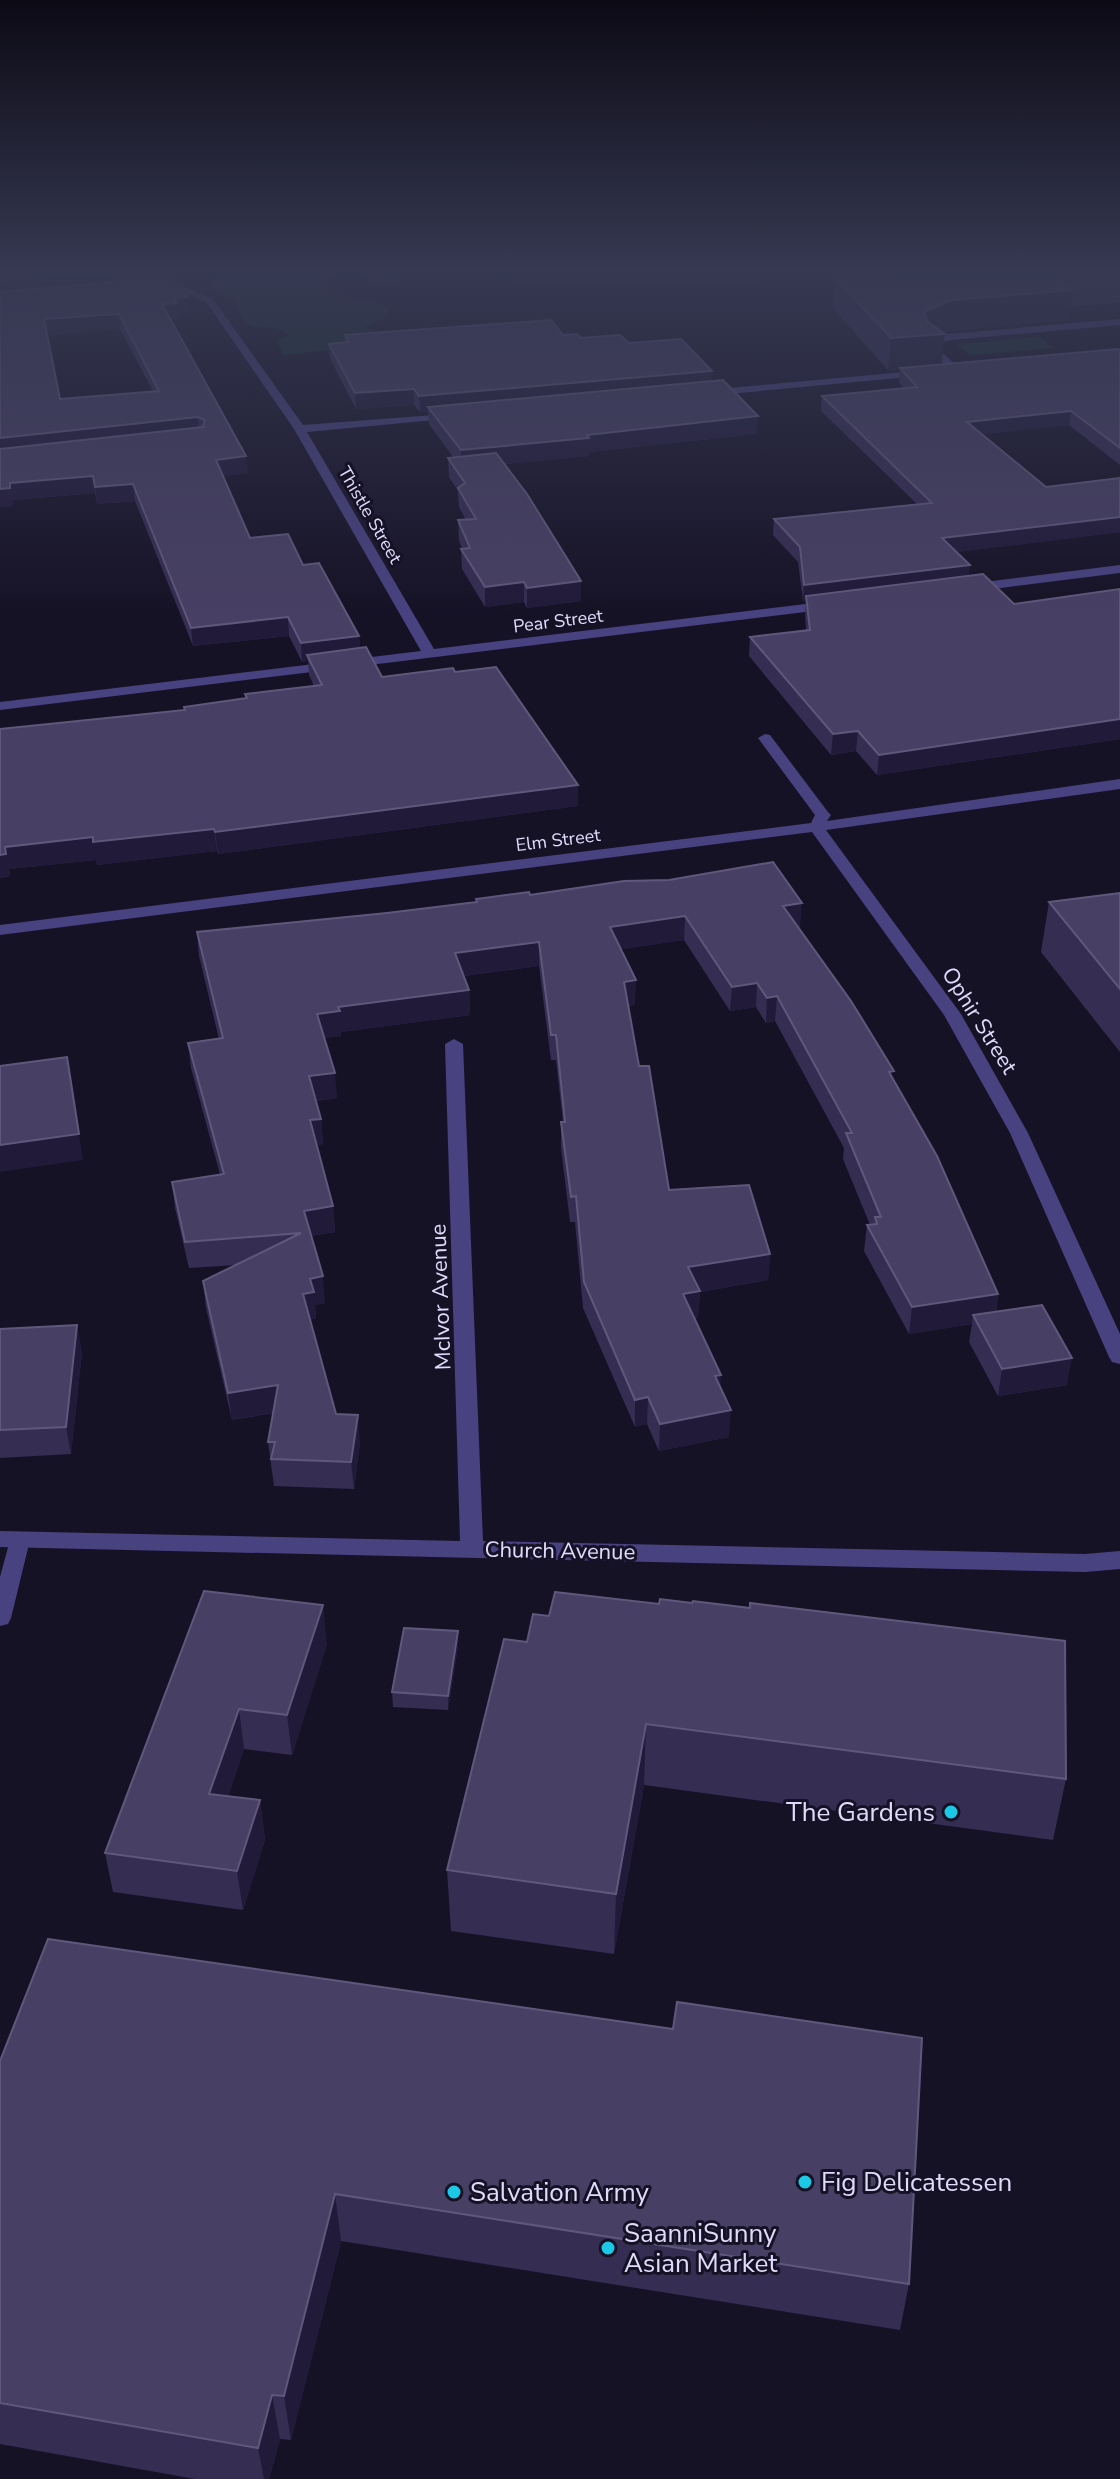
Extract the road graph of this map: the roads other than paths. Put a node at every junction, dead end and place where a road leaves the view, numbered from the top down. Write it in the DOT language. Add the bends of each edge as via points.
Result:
graph roads {
  1 [pos="268,384"];
  2 [pos="804,384"];
  3 [pos="689,394"];
  4 [pos="474,414"];
  5 [pos="300,429"];
  6 [pos="1120,569"];
  7 [pos="947,591"];
  8 [pos="837,604"];
  9 [pos="430,654"];
  10 [pos="0,706"];
  11 [pos="765,738"];
  12 [pos="1120,784"];
  13 [pos="816,827"];
  14 [pos="0,930"];
  15 [pos="454,1044"];
  16 [pos="1120,1357"];
  17 [pos="10,1539"];
  18 [pos="472,1547"];
  19 [pos="1120,1560"];
  20 [pos="0,1618"];
  1 -- 5 [label="street, Thistle Street"];
  2 -- 3 [label="street"];
  4 -- 5 [label="street"];
  5 -- 9 [label="street, Thistle Street"];
  6 -- 7 [label="street"];
  8 -- 9 [label="street, Pear Street"];
  9 -- 10 [label="street, Pear Street"];
  11 -- 13 [label="street, Ophir Street" via="823,815"];
  12 -- 13 [label="street, Elm Street"];
  13 -- 14 [label="street, Elm Street"];
  13 -- 16 [label="street, Ophir Street" via="952,1014 1019,1133"];
  15 -- 18 [label="street, McIvor Avenue"];
  17 -- 18 [label="street, Church Avenue"];
  17 -- 20 [label="lane"];
  18 -- 19 [label="street, Church Avenue"];
}
